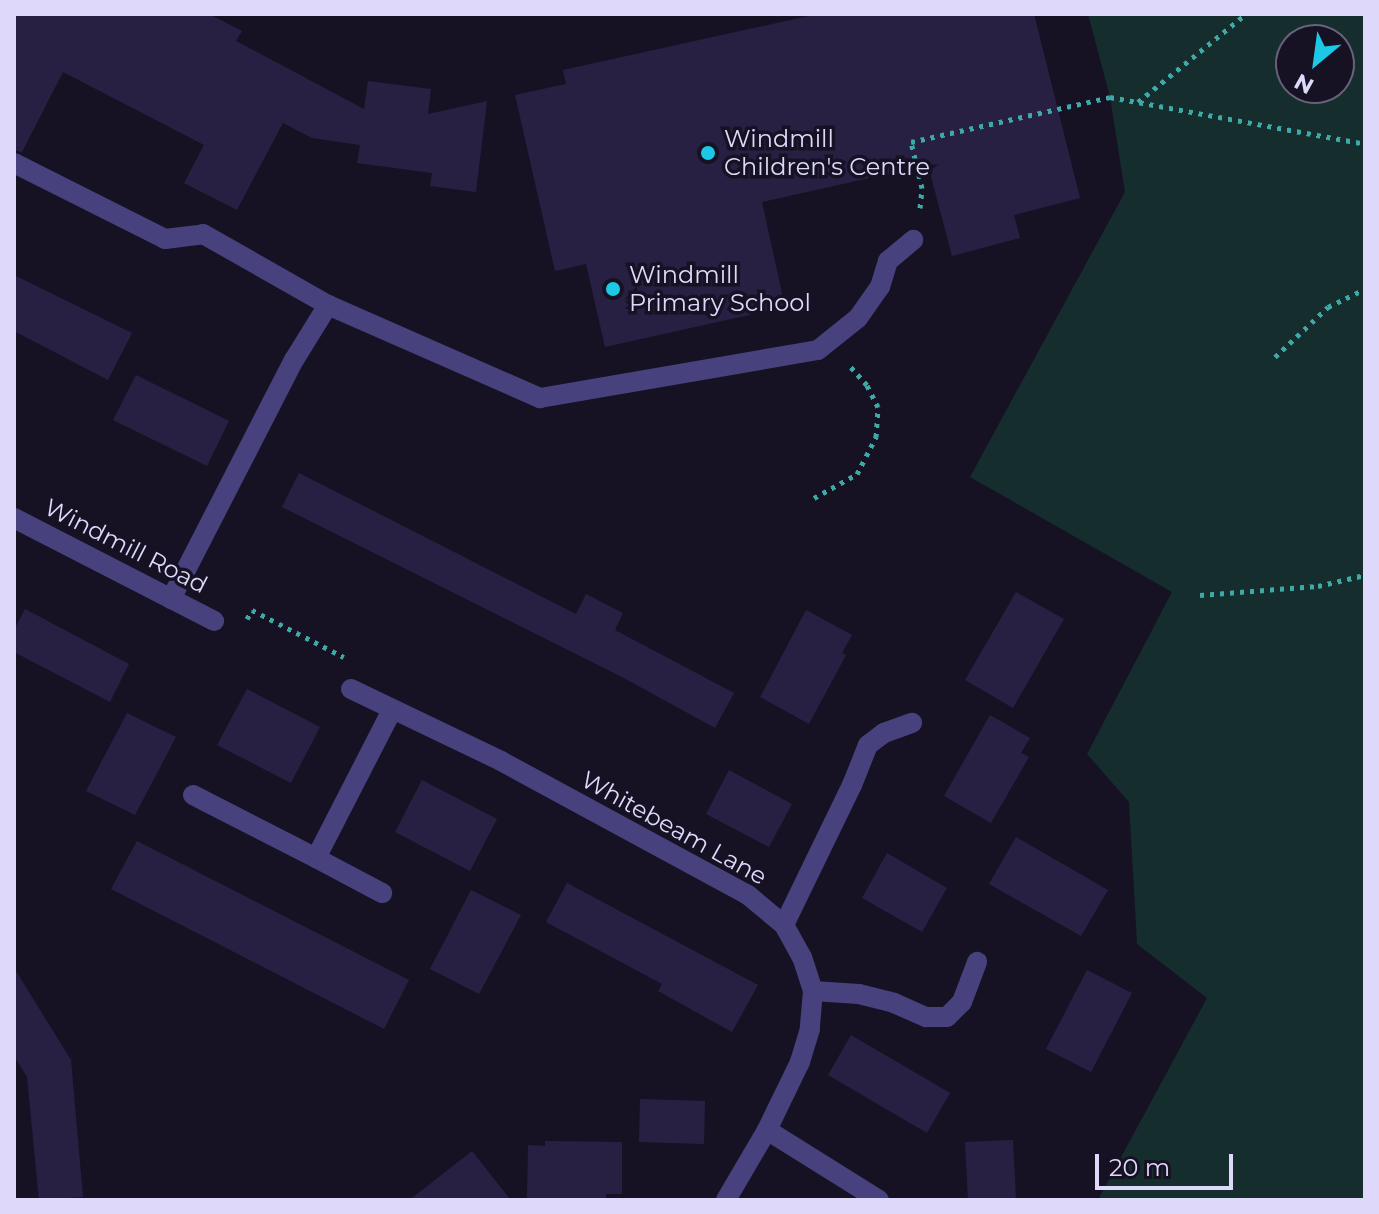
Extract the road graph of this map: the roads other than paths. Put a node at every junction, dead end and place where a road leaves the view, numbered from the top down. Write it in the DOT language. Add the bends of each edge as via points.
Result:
graph roads {
  1 [pos="14,163"];
  2 [pos="913,240"];
  3 [pos="328,305"];
  4 [pos="14,518"];
  5 [pos="171,599"];
  6 [pos="214,621"];
  7 [pos="351,689"];
  8 [pos="392,710"];
  9 [pos="912,723"];
  10 [pos="193,795"];
  11 [pos="316,858"];
  12 [pos="382,893"];
  13 [pos="784,925"];
  14 [pos="977,962"];
  15 [pos="813,991"];
  16 [pos="767,1130"];
  17 [pos="726,1200"];
  18 [pos="879,1200"];
  1 -- 3 [label="street" via="165,239 203,234"];
  2 -- 3 [label="street" via="888,261 880,287 858,318 818,350 540,398"];
  3 -- 5 [label="street" via="294,360"];
  4 -- 5 [label="street, Windmill Road"];
  5 -- 6 [label="street, Windmill Road"];
  7 -- 8 [label="street, Whitebeam Lane"];
  8 -- 11 [label="street"];
  8 -- 13 [label="street, Whitebeam Lane" via="501,761 748,895"];
  9 -- 13 [label="street" via="868,745"];
  10 -- 11 [label="street"];
  11 -- 12 [label="street"];
  13 -- 15 [label="street, Whitebeam Lane"];
  14 -- 15 [label="street" via="962,1002 947,1017 926,1017 859,994"];
  15 -- 16 [label="street, Whitebeam Lane" via="800,1062"];
  16 -- 17 [label="street, Whitebeam Lane"];
  16 -- 18 [label="street"];
}
